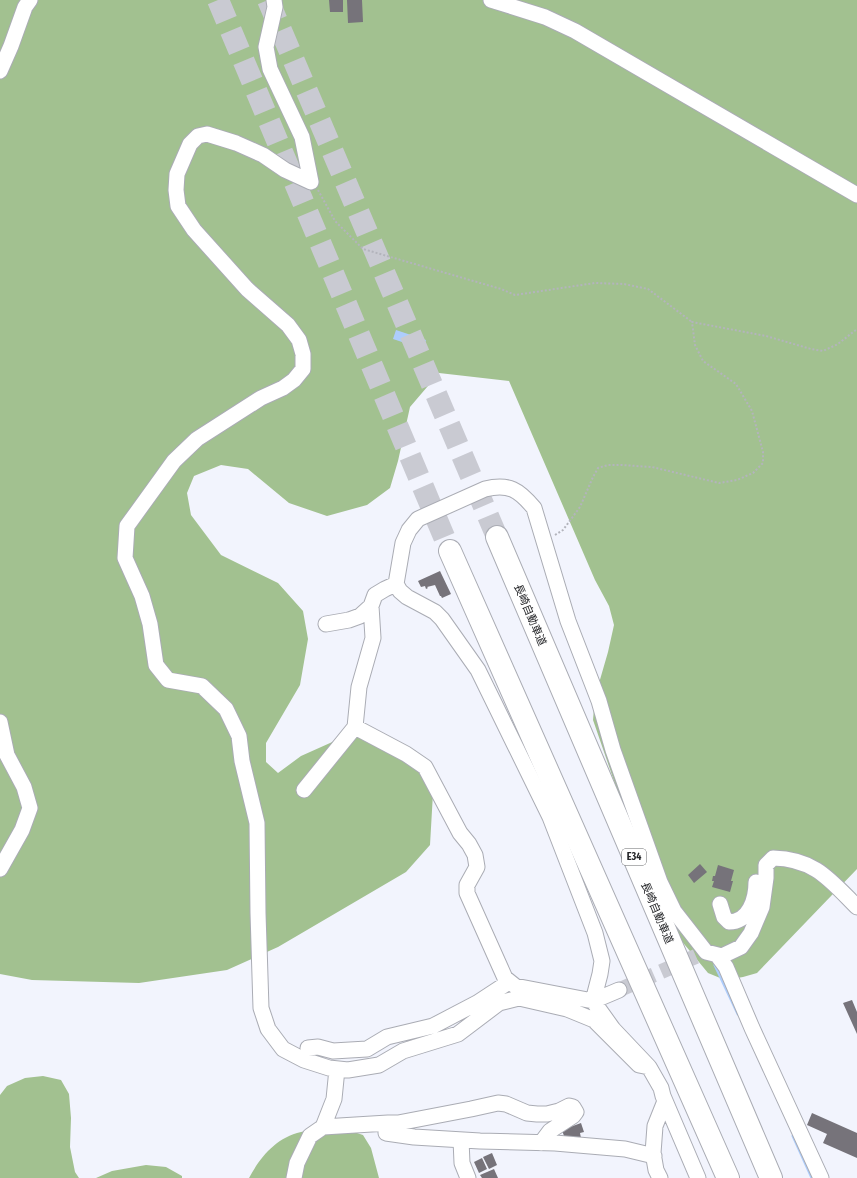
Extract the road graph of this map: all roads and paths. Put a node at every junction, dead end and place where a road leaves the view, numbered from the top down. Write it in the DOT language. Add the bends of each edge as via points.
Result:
graph roads {
  1 [pos="30,0"];
  2 [pos="274,0"];
  3 [pos="491,0"];
  4 [pos="0,71"];
  5 [pos="311,182"];
  6 [pos="857,195"];
  7 [pos="692,322"];
  8 [pos="857,329"];
  9 [pos="497,537"];
  10 [pos="544,541"];
  11 [pos="450,551"];
  12 [pos="396,584"];
  13 [pos="371,606"];
  14 [pos="326,624"];
  15 [pos="0,722"];
  16 [pos="355,727"];
  17 [pos="304,790"];
  18 [pos="766,865"];
  19 [pos="0,870"];
  20 [pos="720,904"];
  21 [pos="857,908"];
  22 [pos="718,955"];
  23 [pos="509,982"];
  24 [pos="619,990"];
  25 [pos="593,1001"];
  26 [pos="308,1048"];
  27 [pos="648,1068"];
  28 [pos="337,1069"];
  29 [pos="665,1101"];
  30 [pos="388,1123"];
  31 [pos="323,1127"];
  32 [pos="461,1140"];
  33 [pos="541,1143"];
  34 [pos="654,1156"];
  35 [pos="294,1178"];
  36 [pos="468,1178"];
  37 [pos="660,1178"];
  38 [pos="698,1178"];
  39 [pos="728,1178"];
  40 [pos="770,1178"];
  41 [pos="822,1178"];
  1 -- 4 [label="street"];
  2 -- 5 [label="street" via="275,7 266,47 270,69 302,137"];
  3 -- 6 [label="street" via="545,17 575,31"];
  5 -- 7 [label="path" via="319,191 335,221 363,249 515,295 595,283 630,285 648,289"];
  5 -- 28 [label="street" via="236,143 207,134 198,136 190,144 177,174 178,206 194,230 247,288 288,325 303,354 303,369 283,388 261,398 197,439 174,461 127,526 125,558 142,596 150,624 156,665 168,680 202,686 226,709 239,736 242,761 257,823 261,1008 268,1029 283,1049 304,1060"];
  7 -- 8 [label="path" via="766,336 823,351 838,344"];
  7 -- 10 [label="path" via="696,345 704,361 736,384 752,410 763,452 763,464 753,473 737,480 719,483 652,467 608,465 598,468 580,507 563,530"];
  9 -- 40 [label="highway, 長崎自動車道 / E34"];
  10 -- 12 [label="street" via="534,508 522,494 496,486 485,489 418,518 402,543"];
  10 -- 22 [label="street" via="568,621 599,701 613,750 660,882 674,911 706,952"];
  11 -- 39 [label="highway"];
  12 -- 13 [label="street" via="375,595"];
  12 -- 25 [label="street" via="407,597 435,612 442,619 478,670 550,817 595,933 602,960"];
  13 -- 14 [label="street" via="360,616"];
  13 -- 16 [label="street" via="373,638 359,687"];
  15 -- 19 [label="street" via="7,755 24,787 30,808 22,830"];
  16 -- 17 [label="street"];
  16 -- 23 [label="street" via="426,767 460,833 475,855 477,866 467,885 468,893"];
  18 -- 20 [label="street" via="758,872 751,908 742,918 729,922 724,917"];
  18 -- 21 [label="street" via="773,858 787,858 812,866 824,874"];
  18 -- 22 [label="street" via="762,907 751,933 741,947 722,956"];
  22 -- 41 [label="street" via="726,967"];
  23 -- 25 [label="street" via="515,986"];
  23 -- 26 [label="street" via="477,1003 433,1026 387,1037 367,1049 333,1051 318,1047"];
  24 -- 25 [label="street"];
  25 -- 27 [label="street" via="613,1029"];
  27 -- 28 [label="street" via="639,1065 594,1020 567,1009 519,998 499,1003 458,1034 403,1051 379,1065 348,1070"];
  27 -- 29 [label="street" via="661,1088"];
  28 -- 31 [label="street" via="334,1099"];
  29 -- 34 [label="street" via="655,1126"];
  29 -- 38 [label="street"];
  30 -- 31 [label="street"];
  30 -- 32 [label="street" via="386,1132 414,1137"];
  30 -- 33 [label="street" via="406,1122 498,1103 537,1114 573,1107 576,1112 574,1116 550,1130"];
  31 -- 35 [label="street" via="310,1136 297,1163"];
  32 -- 33 [label="street"];
  32 -- 36 [label="street" via="462,1163"];
  33 -- 34 [label="street" via="625,1149"];
  34 -- 37 [label="street"];
}
